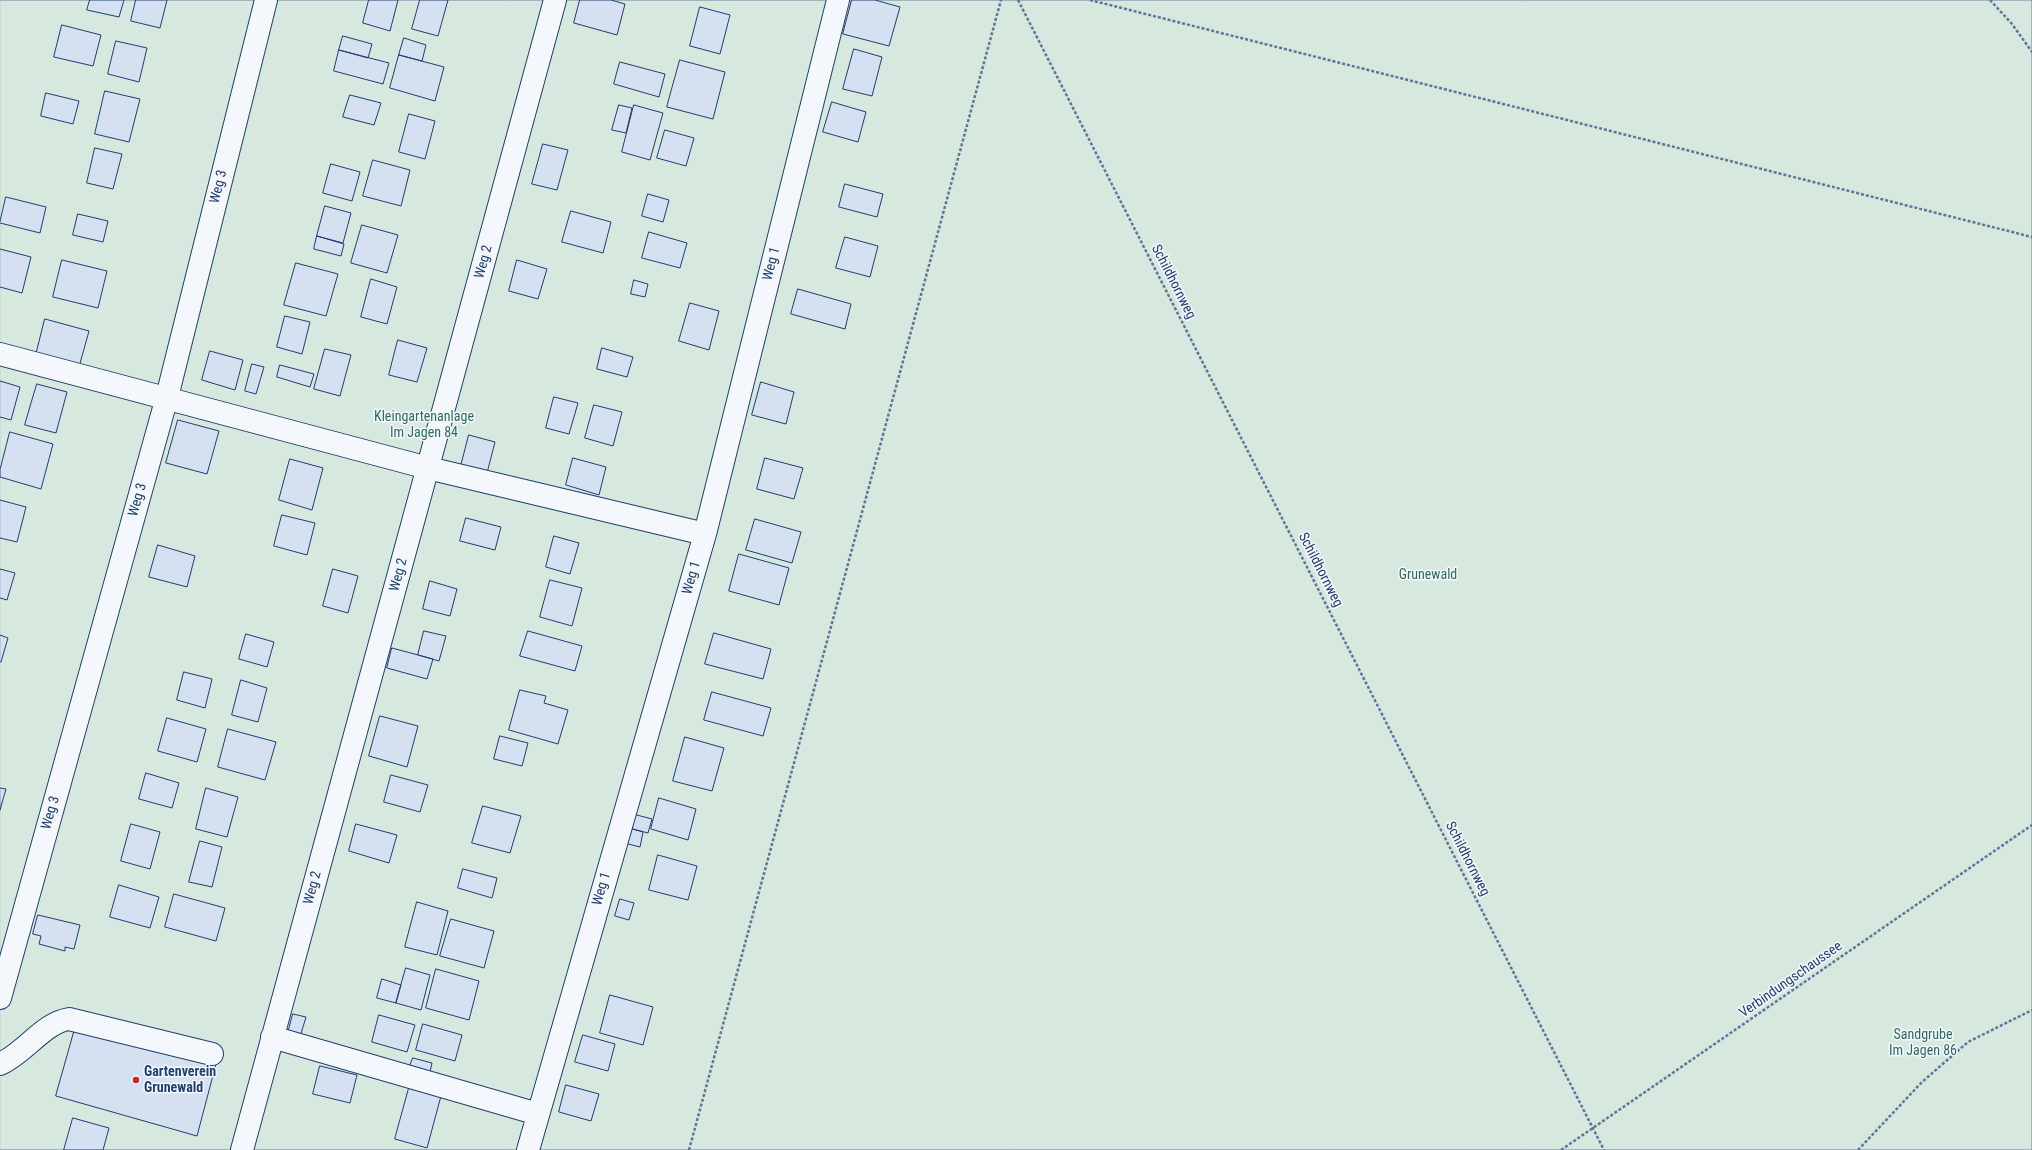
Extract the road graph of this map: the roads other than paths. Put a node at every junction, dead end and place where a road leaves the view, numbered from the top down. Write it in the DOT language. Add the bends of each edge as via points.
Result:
graph roads {
  1 [pos="266,0"];
  2 [pos="555,0"];
  3 [pos="838,0"];
  4 [pos="0,354"];
  5 [pos="167,397"];
  6 [pos="428,468"];
  7 [pos="705,534"];
  8 [pos="0,998"];
  9 [pos="272,1037"];
  10 [pos="212,1054"];
  11 [pos="0,1064"];
  12 [pos="538,1114"];
  13 [pos="242,1150"];
  14 [pos="528,1150"];
  1 -- 5 [label="lane, Weg 3"];
  2 -- 6 [label="lane, Weg 2"];
  3 -- 7 [label="lane, Weg 1"];
  4 -- 5 [label="lane"];
  5 -- 6 [label="lane"];
  5 -- 8 [label="lane, Weg 3"];
  6 -- 7 [label="lane"];
  6 -- 9 [label="lane, Weg 2"];
  7 -- 12 [label="lane, Weg 1"];
  9 -- 12 [label="lane"];
  9 -- 13 [label="lane, Weg 2"];
  10 -- 11 [label="lane" via="69,1019 55,1023 22,1051"];
  12 -- 14 [label="lane, Weg 1"];
}
